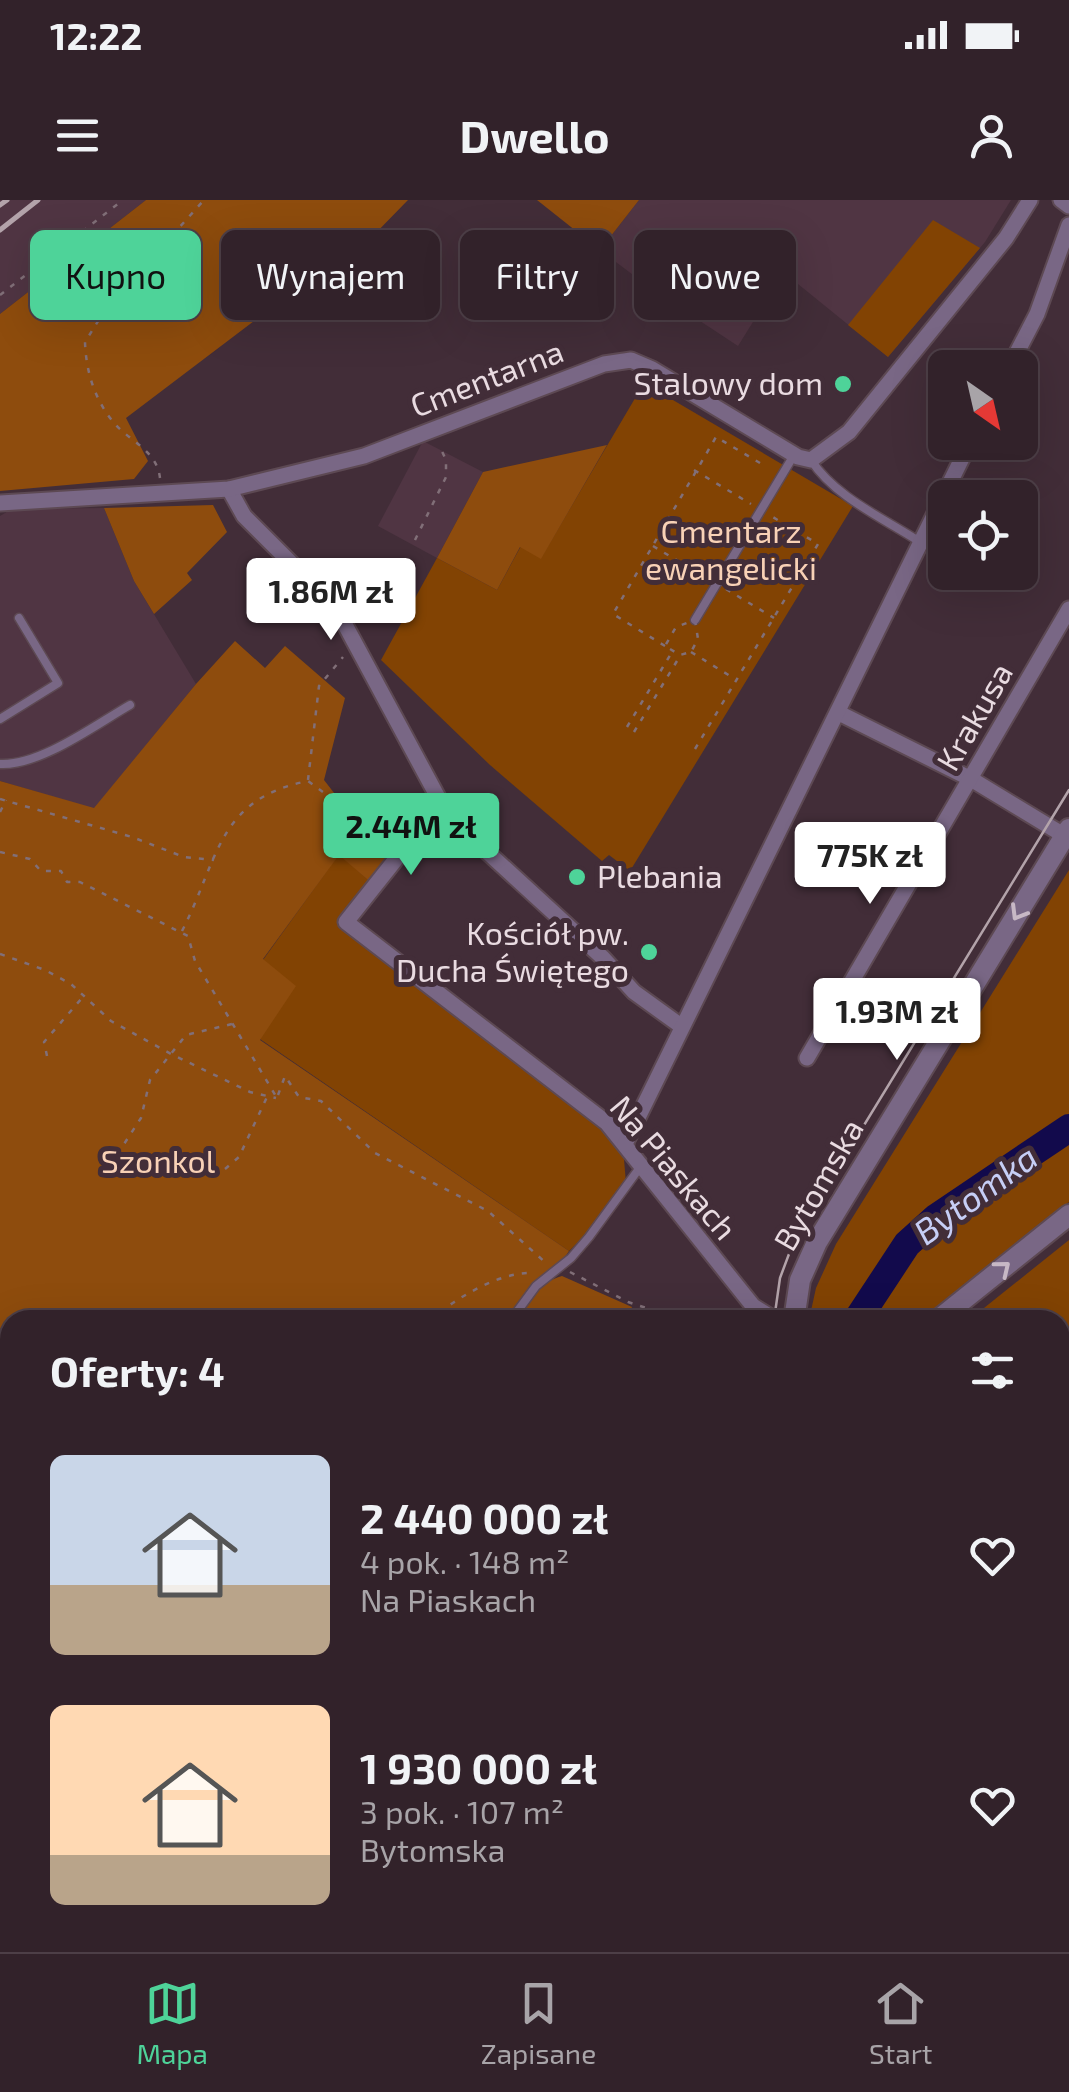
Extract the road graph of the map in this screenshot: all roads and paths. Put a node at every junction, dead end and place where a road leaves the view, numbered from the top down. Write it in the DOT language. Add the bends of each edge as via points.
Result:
graph roads {
  1 [pos="122,200"];
  2 [pos="204,200"];
  3 [pos="1030,200"];
  4 [pos="1061,200"];
  5 [pos="1069,206"];
  6 [pos="1069,226"];
  7 [pos="0,295"];
  8 [pos="1018,350"];
  9 [pos="432,430"];
  10 [pos="802,458"];
  11 [pos="961,460"];
  12 [pos="760,463"];
  13 [pos="694,470"];
  14 [pos="229,488"];
  15 [pos="159,492"];
  16 [pos="0,503"];
  17 [pos="761,510"];
  18 [pos="415,540"];
  19 [pos="920,542"];
  20 [pos="1069,609"];
  21 [pos="19,618"];
  22 [pos="696,620"];
  23 [pos="350,630"];
  24 [pos="665,646"];
  25 [pos="673,650"];
  26 [pos="691,652"];
  27 [pos="680,655"];
  28 [pos="737,680"];
  29 [pos="130,705"];
  30 [pos="839,713"];
  31 [pos="1,715"];
  32 [pos="627,728"];
  33 [pos="634,732"];
  34 [pos="696,749"];
  35 [pos="0,764"];
  36 [pos="972,779"];
  37 [pos="308,781"];
  38 [pos="0,799"];
  39 [pos="6,800"];
  40 [pos="439,804"];
  41 [pos="0,812"];
  42 [pos="1067,833"];
  43 [pos="0,852"];
  44 [pos="214,860"];
  45 [pos="390,869"];
  46 [pos="182,932"];
  47 [pos="0,954"];
  48 [pos="83,997"];
  49 [pos="232,1024"];
  50 [pos="681,1026"];
  51 [pos="170,1054"];
  52 [pos="47,1056"];
  53 [pos="806,1058"];
  54 [pos="268,1096"];
  55 [pos="277,1098"];
  56 [pos="625,1144"];
  57 [pos="115,1152"];
  58 [pos="640,1166"];
  59 [pos="225,1168"];
  60 [pos="1069,1215"];
  61 [pos="554,1272"];
  62 [pos="443,1310"];
  63 [pos="520,1310"];
  64 [pos="653,1310"];
  65 [pos="758,1310"];
  66 [pos="793,1310"];
  67 [pos="950,1310"];
  1 -- 7 [label="path"];
  2 -- 15 [label="path" via="84,342 96,397 117,427 150,454 160,470"];
  3 -- 10 [label="street" via="849,432"];
  4 -- 5 [label="street"];
  6 -- 8 [label="street"];
  9 -- 10 [label="street, Cmentarna" via="604,364 631,360"];
  9 -- 14 [label="street, Cmentarna" via="364,456"];
  9 -- 18 [label="path" via="446,477"];
  10 -- 17 [label="lane"];
  10 -- 19 [label="lane"];
  11 -- 19 [label="street"];
  12 -- 13 [label="path" via="716,437"];
  13 -- 17 [label="path"];
  13 -- 24 [label="path" via="612,614"];
  14 -- 15 [label="street, Cmentarna"];
  14 -- 23 [label="street" via="244,516"];
  15 -- 16 [label="street, Cmentarna"];
  17 -- 22 [label="lane"];
  17 -- 28 [label="path" via="818,544"];
  19 -- 30 [label="street"];
  20 -- 36 [label="street, Krakusa"];
  21 -- 31 [label="lane" via="58,682"];
  22 -- 24 [label="path" via="676,627"];
  22 -- 26 [label="path" via="698,640"];
  23 -- 37 [label="path" via="342,660 319,686"];
  23 -- 40 [label="street"];
  24 -- 25 [label="path"];
  25 -- 27 [label="path"];
  25 -- 32 [label="path"];
  26 -- 27 [label="path"];
  26 -- 28 [label="path"];
  27 -- 33 [label="path"];
  28 -- 34 [label="path"];
  29 -- 35 [label="lane" via="40,756"];
  30 -- 36 [label="street"];
  30 -- 50 [label="street"];
  36 -- 42 [label="street"];
  36 -- 53 [label="street, Krakusa"];
  37 -- 44 [label="path" via="256,799 232,820"];
  37 -- 45 [label="path"];
  38 -- 39 [label="path"];
  39 -- 41 [label="path"];
  39 -- 44 [label="path" via="184,857"];
  40 -- 45 [label="street, Na Piaskach"];
  40 -- 50 [label="street" via="634,992"];
  42 -- 66 [label="street, Bytomska, one-way" via="817,1242"];
  43 -- 46 [label="path" via="30,859 42,872 62,871 68,882"];
  44 -- 46 [label="path"];
  45 -- 56 [label="street, Na Piaskach" via="346,922"];
  46 -- 49 [label="path"];
  47 -- 48 [label="path" via="45,970"];
  48 -- 51 [label="path"];
  48 -- 52 [label="path" via="44,1042"];
  49 -- 51 [label="path" via="186,1034"];
  49 -- 55 [label="path"];
  50 -- 56 [label="street"];
  51 -- 54 [label="path"];
  51 -- 57 [label="path" via="150,1080 142,1118"];
  54 -- 55 [label="path"];
  54 -- 59 [label="path" via="239,1157"];
  55 -- 61 [label="path" via="285,1076 300,1096 320,1102 374,1152 488,1211"];
  56 -- 58 [label="street, Na Piaskach"];
  58 -- 61 [label="lane" via="589,1237"];
  58 -- 65 [label="street, Na Piaskach"];
  67 -- 60 [label="street, one-way"];
  61 -- 62 [label="path" via="501,1278"];
  61 -- 63 [label="lane"];
  61 -- 64 [label="path"];
}
